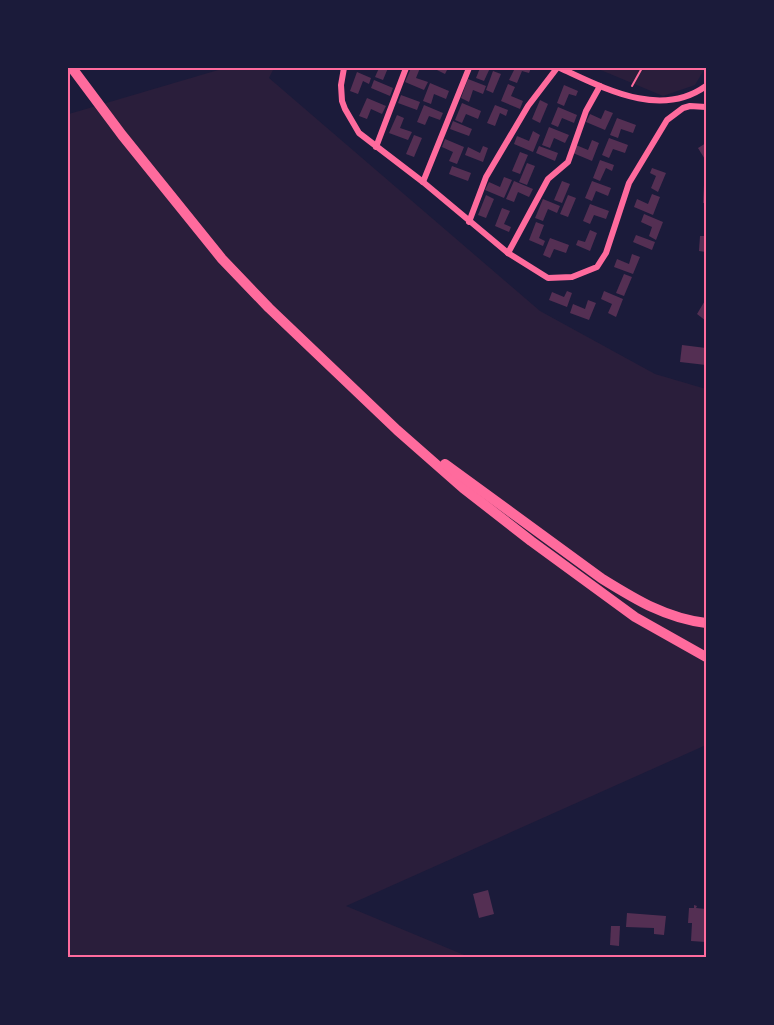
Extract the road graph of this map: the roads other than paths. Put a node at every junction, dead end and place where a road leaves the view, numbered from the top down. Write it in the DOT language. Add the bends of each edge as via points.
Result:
graph roads {
  1 [pos="72,68"];
  2 [pos="344,68"];
  3 [pos="406,68"];
  4 [pos="469,68"];
  5 [pos="558,68"];
  6 [pos="600,86"];
  7 [pos="706,86"];
  8 [pos="706,107"];
  9 [pos="376,147"];
  10 [pos="423,182"];
  11 [pos="470,222"];
  12 [pos="508,253"];
  13 [pos="397,430"];
  14 [pos="635,617"];
  15 [pos="706,623"];
  16 [pos="706,657"];
  17 [pos="706,665"];
  1 -- 13 [label="main road" via="222,259"];
  2 -- 9 [label="street" via="341,93 345,109 359,133"];
  3 -- 9 [label="street"];
  4 -- 10 [label="street"];
  5 -- 6 [label="street"];
  5 -- 11 [label="street" via="528,106 486,177"];
  6 -- 7 [label="street" via="626,96 670,100"];
  6 -- 12 [label="street" via="586,111 568,162 548,178"];
  8 -- 12 [label="street" via="683,108 667,120 629,183 606,253 597,267 572,277 548,278"];
  9 -- 10 [label="street"];
  10 -- 11 [label="street"];
  11 -- 12 [label="street"];
  13 -- 14 [label="main road" via="471,495"];
  13 -- 15 [label="main road" via="608,582 646,605"];
  14 -- 16 [label="main road"];
  14 -- 17 [label="main road"];
}
